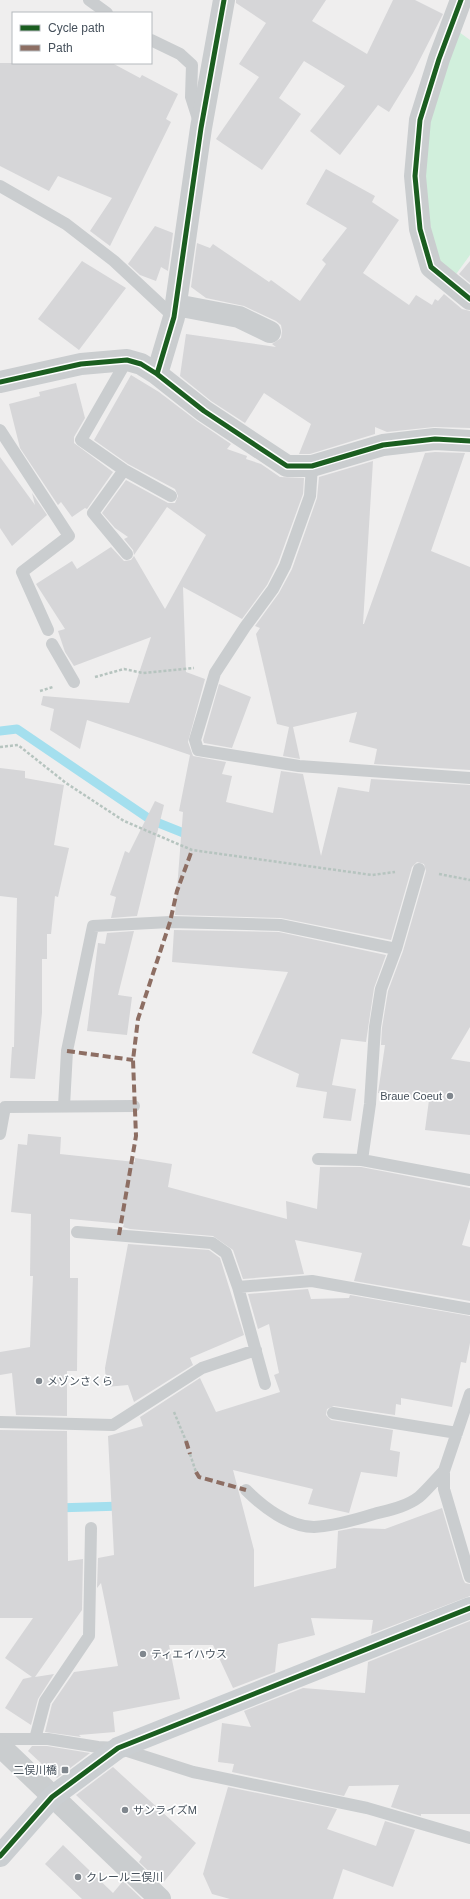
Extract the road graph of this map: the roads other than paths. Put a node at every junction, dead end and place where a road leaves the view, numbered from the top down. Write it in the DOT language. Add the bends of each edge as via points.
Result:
graph roads {
  1 [pos="89,0"];
  2 [pos="224,0"];
  3 [pos="461,0"];
  4 [pos="106,12"];
  5 [pos="152,40"];
  6 [pos="201,128"];
  7 [pos="0,186"];
  8 [pos="470,299"];
  9 [pos="175,311"];
  10 [pos="270,332"];
  11 [pos="127,360"];
  12 [pos="157,374"];
  13 [pos="0,382"];
  14 [pos="0,430"];
  15 [pos="470,442"];
  16 [pos="312,466"];
  17 [pos="124,470"];
  18 [pos="170,496"];
  19 [pos="127,554"];
  20 [pos="48,630"];
  21 [pos="52,644"];
  22 [pos="74,682"];
  23 [pos="470,778"];
  24 [pos="419,869"];
  25 [pos="396,949"];
  26 [pos="64,1106"];
  27 [pos="134,1106"];
  28 [pos="0,1134"];
  29 [pos="318,1159"];
  30 [pos="362,1160"];
  31 [pos="470,1180"];
  32 [pos="77,1232"];
  33 [pos="238,1287"];
  34 [pos="470,1309"];
  35 [pos="256,1350"];
  36 [pos="265,1384"];
  37 [pos="470,1394"];
  38 [pos="333,1413"];
  39 [pos="0,1422"];
  40 [pos="457,1432"];
  41 [pos="444,1471"];
  42 [pos="246,1490"];
  43 [pos="91,1528"];
  44 [pos="470,1577"];
  45 [pos="470,1608"];
  46 [pos="0,1739"];
  47 [pos="35,1739"];
  48 [pos="0,1746"];
  49 [pos="118,1748"];
  50 [pos="52,1797"];
  51 [pos="470,1838"];
  52 [pos="0,1856"];
  53 [pos="160,1899"];
  1 -- 4 [label="lane"];
  2 -- 6 [label="street"];
  3 -- 8 [label="street" via="420,120 414,176 420,229 431,267"];
  5 -- 6 [label="lane" via="180,54 192,65 191,97"];
  6 -- 9 [label="street"];
  7 -- 9 [label="lane" via="66,224"];
  9 -- 10 [label="street" via="239,317"];
  9 -- 12 [label="street"];
  11 -- 12 [label="street" via="141,364"];
  11 -- 13 [label="street" via="81,364"];
  11 -- 17 [label="lane" via="81,440"];
  12 -- 16 [label="street" via="204,411 287,466"];
  14 -- 20 [label="lane" via="69,536 22,572"];
  15 -- 16 [label="street" via="435,439 383,445"];
  16 -- 23 [label="lane" via="310,496 285,566 273,589 215,673 196,740 198,750 299,766"];
  17 -- 18 [label="lane"];
  17 -- 19 [label="lane" via="93,513"];
  21 -- 22 [label="lane"];
  24 -- 25 [label="lane"];
  25 -- 26 [label="lane" via="280,925 170,922 93,926 67,1051"];
  25 -- 30 [label="lane" via="381,989"];
  26 -- 27 [label="lane"];
  26 -- 28 [label="lane" via="4,1107"];
  29 -- 30 [label="lane"];
  30 -- 31 [label="lane"];
  32 -- 33 [label="lane" via="212,1243 226,1253"];
  33 -- 34 [label="lane" via="312,1281"];
  33 -- 35 [label="lane"];
  35 -- 36 [label="lane"];
  35 -- 39 [label="lane" via="202,1368 113,1425"];
  37 -- 40 [label="lane"];
  38 -- 40 [label="lane"];
  40 -- 41 [label="lane"];
  41 -- 42 [label="lane" via="418,1497 403,1507 313,1527 278,1515 260,1504"];
  41 -- 44 [label="lane" via="444,1489"];
  43 -- 47 [label="lane" via="89,1636 45,1701"];
  45 -- 49 [label="street"];
  46 -- 47 [label="lane"];
  47 -- 49 [label="lane"];
  48 -- 50 [label="street"];
  49 -- 50 [label="street"];
  49 -- 51 [label="lane" via="193,1772 367,1808"];
  50 -- 52 [label="street"];
  50 -- 53 [label="street"];
}
